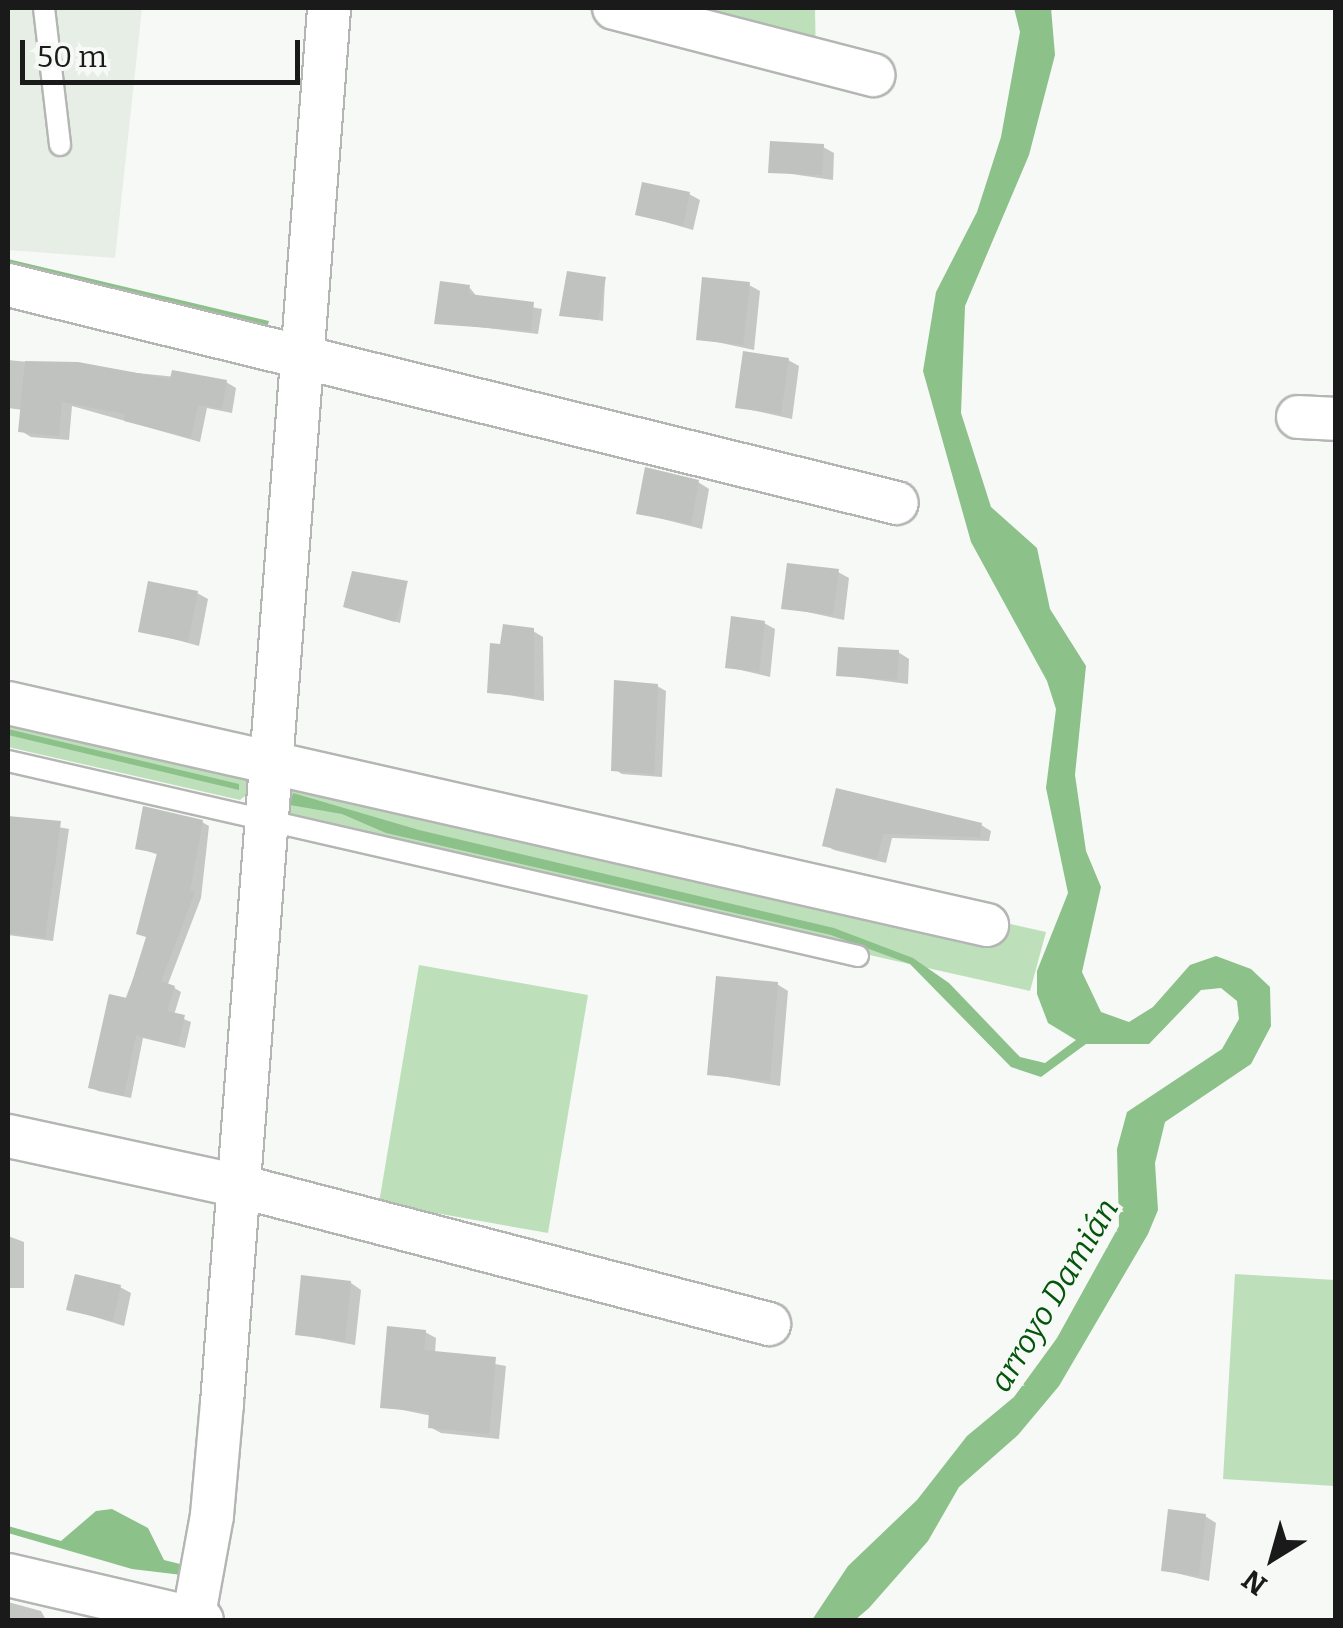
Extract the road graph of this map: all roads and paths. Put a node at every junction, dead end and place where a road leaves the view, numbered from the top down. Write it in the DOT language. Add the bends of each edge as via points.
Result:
graph roads {
  1 [pos="44,8"];
  2 [pos="328,8"];
  3 [pos="614,8"];
  4 [pos="873,75"];
  5 [pos="60,145"];
  6 [pos="8,284"];
  7 [pos="303,354"];
  8 [pos="896,503"];
  9 [pos="8,703"];
  10 [pos="8,761"];
  11 [pos="274,764"];
  12 [pos="268,822"];
  13 [pos="988,925"];
  14 [pos="858,956"];
  15 [pos="8,1136"];
  16 [pos="235,1185"];
  17 [pos="769,1324"];
  18 [pos="8,1575"];
  19 [pos="196,1620"];
  1 -- 5 [label="lane"];
  2 -- 7 [label="street"];
  3 -- 4 [label="street"];
  6 -- 7 [label="street"];
  7 -- 8 [label="street"];
  7 -- 11 [label="street"];
  9 -- 11 [label="street"];
  10 -- 12 [label="lane"];
  11 -- 12 [label="street"];
  11 -- 13 [label="street"];
  12 -- 14 [label="lane"];
  12 -- 16 [label="street"];
  15 -- 16 [label="street"];
  16 -- 17 [label="street"];
  16 -- 19 [label="street" via="212,1514"];
  18 -- 19 [label="street"];
}
